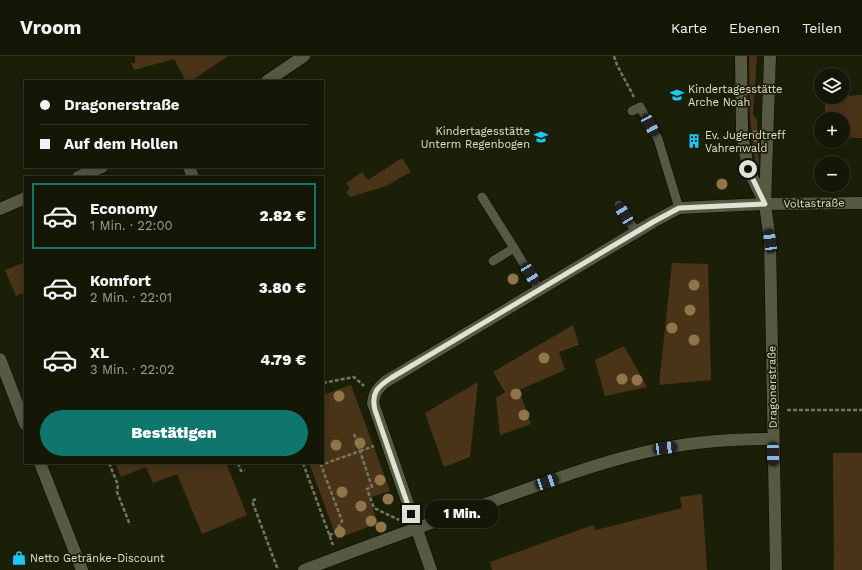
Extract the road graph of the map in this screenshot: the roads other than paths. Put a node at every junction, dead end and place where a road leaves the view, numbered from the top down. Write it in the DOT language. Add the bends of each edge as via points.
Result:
graph roads {
  1 [pos="304,56"];
  2 [pos="741,56"];
  3 [pos="770,56"];
  4 [pos="268,80"];
  5 [pos="636,109"];
  6 [pos="100,168"];
  7 [pos="80,176"];
  8 [pos="482,197"];
  9 [pos="24,198"];
  10 [pos="862,202"];
  11 [pos="765,204"];
  12 [pos="619,205"];
  13 [pos="0,208"];
  14 [pos="679,208"];
  15 [pos="636,232"];
  16 [pos="514,248"];
  17 [pos="493,261"];
  18 [pos="539,290"];
  19 [pos="0,359"];
  20 [pos="24,421"];
  21 [pos="773,439"];
  22 [pos="40,464"];
  23 [pos="416,528"];
  24 [pos="82,570"];
  25 [pos="304,570"];
  26 [pos="431,570"];
  27 [pos="776,570"];
  1 -- 4 [label="street"];
  2 -- 11 [label="street, Dragonerstraße" via="742,132 748,169"];
  3 -- 11 [label="street, Dragonerstraße"];
  5 -- 14 [label="lane" via="658,139"];
  6 -- 7 [label="street"];
  8 -- 16 [label="lane"];
  9 -- 13 [label="street"];
  10 -- 11 [label="street, Voltastraße"];
  11 -- 14 [label="street, Voltastraße"];
  11 -- 21 [label="street, Dragonerstraße" via="770,241"];
  12 -- 15 [label="lane"];
  14 -- 15 [label="street"];
  15 -- 18 [label="street"];
  16 -- 17 [label="lane"];
  16 -- 18 [label="lane"];
  18 -- 23 [label="street" via="385,382 374,395 375,410"];
  19 -- 20 [label="street"];
  21 -- 23 [label="street" via="726,440 665,448 616,460"];
  21 -- 27 [label="street, Dragonerstraße"];
  22 -- 24 [label="street"];
  23 -- 25 [label="street"];
  23 -- 26 [label="street"];
}
